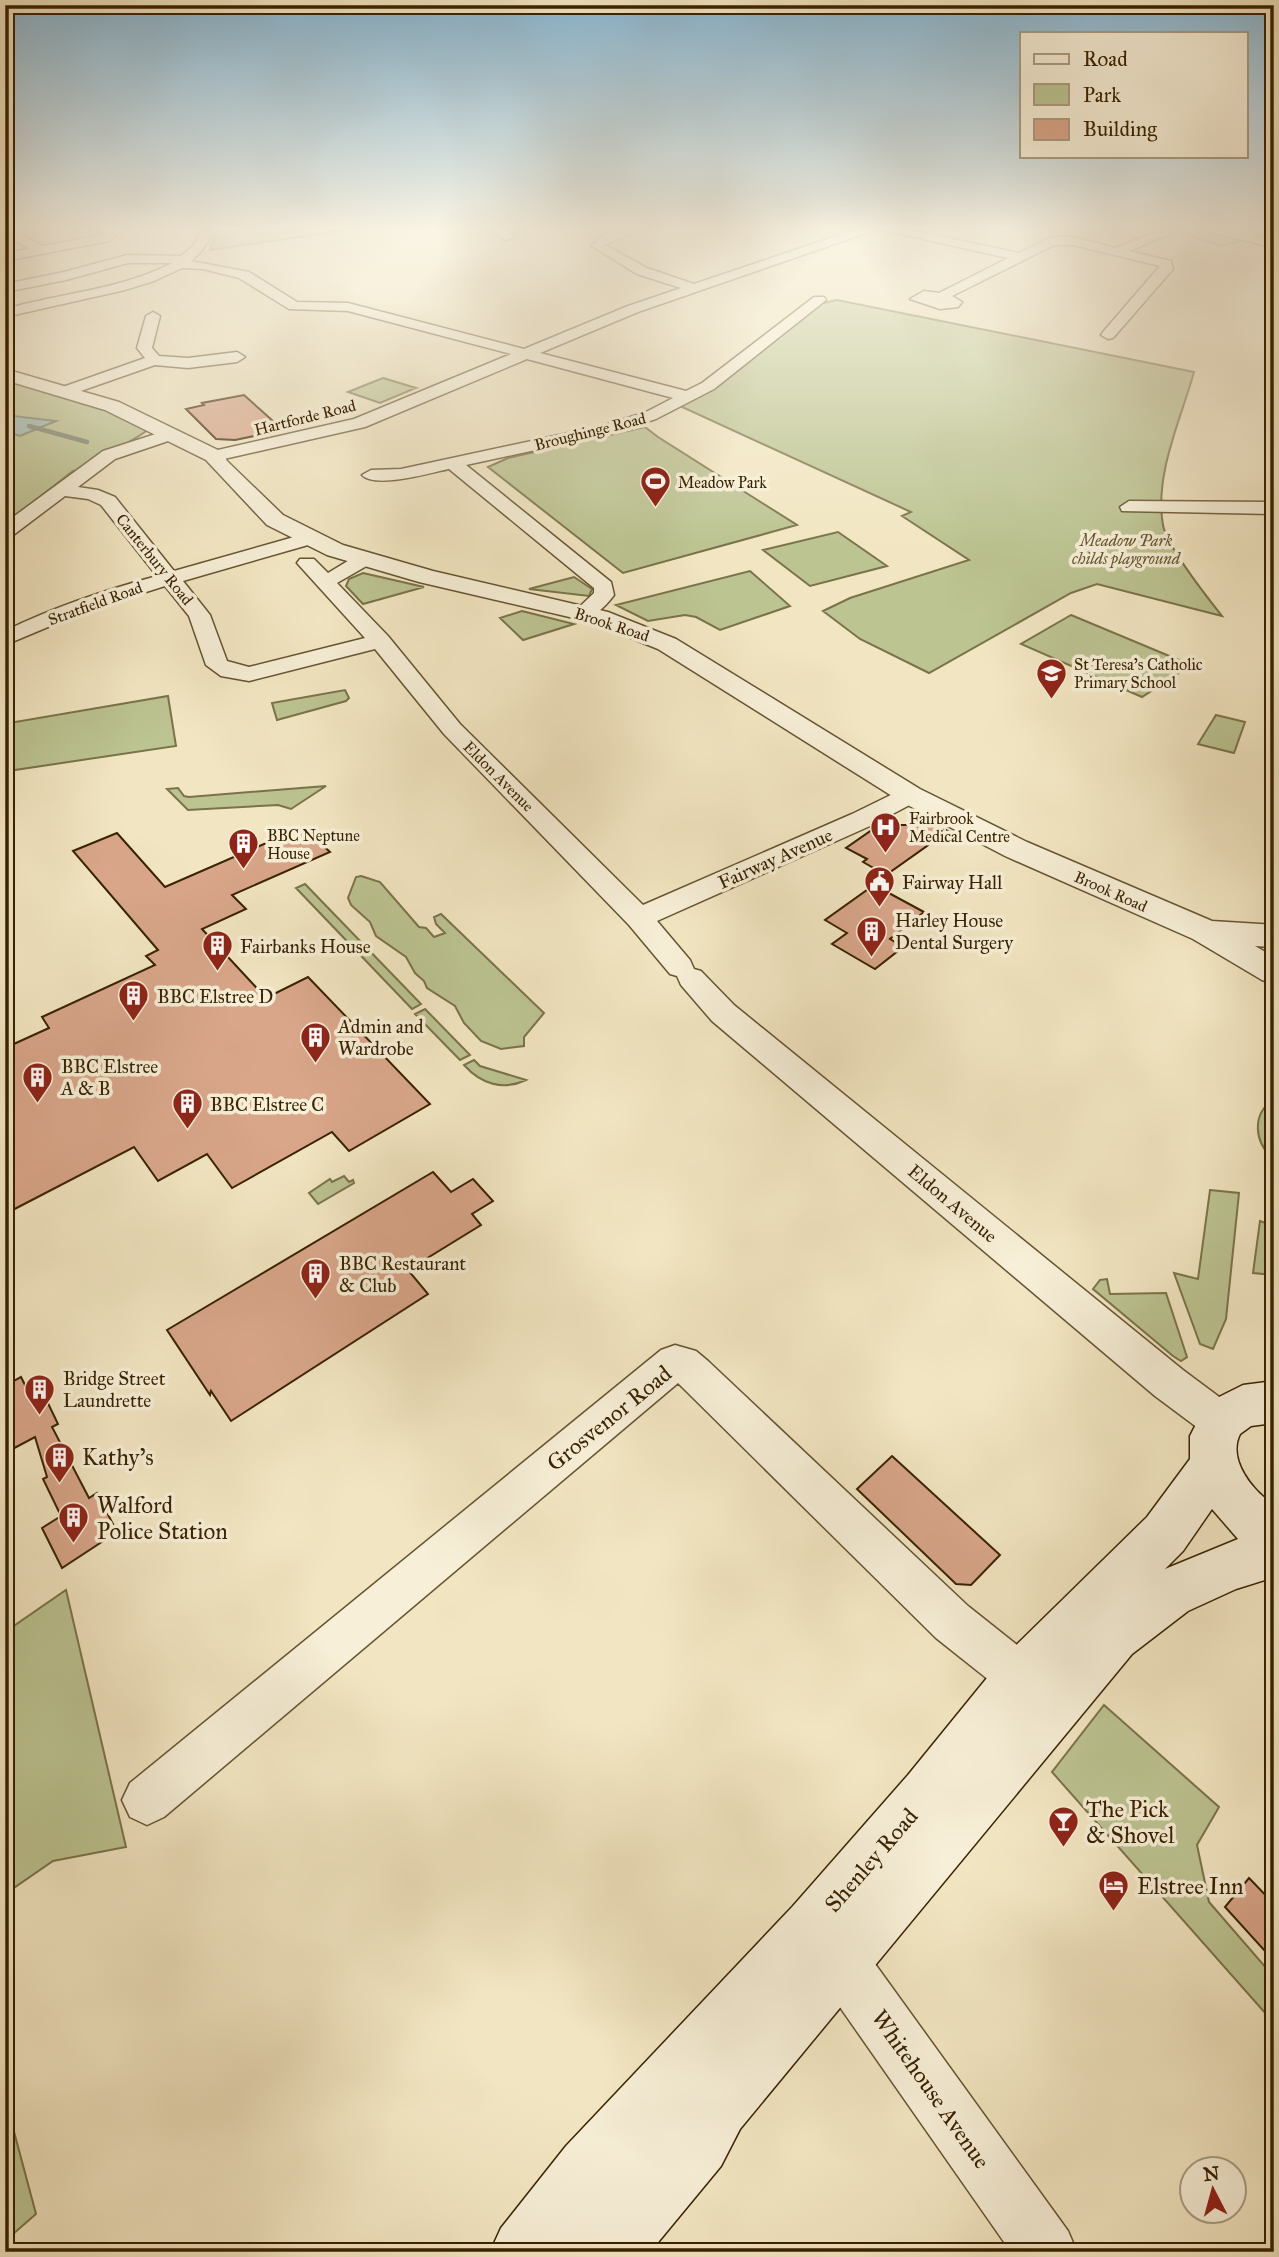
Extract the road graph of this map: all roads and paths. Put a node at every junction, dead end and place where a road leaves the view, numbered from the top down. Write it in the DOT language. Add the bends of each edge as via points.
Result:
graph roads {
  1 [pos="148,333"];
  2 [pos="446,333"];
  3 [pos="578,333"];
  4 [pos="775,333"];
  5 [pos="525,354"];
  6 [pos="237,357"];
  7 [pos="154,360"];
  8 [pos="5,374"];
  9 [pos="66,391"];
  10 [pos="689,397"];
  11 [pos="171,434"];
  12 [pos="215,456"];
  13 [pos="452,463"];
  14 [pos="371,475"];
  15 [pos="60,491"];
  16 [pos="1141,505"];
  17 [pos="1274,508"];
  18 [pos="5,532"];
  19 [pos="313,560"];
  20 [pos="363,560"];
  21 [pos="170,577"];
  22 [pos="584,613"];
  23 [pos="5,639"];
  24 [pos="380,641"];
  25 [pos="910,795"];
  26 [pos="639,918"];
  27 [pos="1205,931"];
  28 [pos="1274,936"];
  29 [pos="1274,972"];
  30 [pos="1274,1402"];
  31 [pos="1217,1444"];
  32 [pos="1274,1534"];
  33 [pos="1274,1552"];
  34 [pos="1038,1691"];
  35 [pos="148,1800"];
  36 [pos="827,1944"];
  37 [pos="525,2252"];
  38 [pos="606,2252"];
  39 [pos="1047,2252"];
  1 -- 7 [label="street" via="144,348"];
  2 -- 5 [label="street"];
  3 -- 5 [label="street, Hartforde Road"];
  4 -- 10 [label="street, Broughinge Road"];
  5 -- 10 [label="street"];
  5 -- 12 [label="street, Hartforde Road" via="359,422"];
  6 -- 7 [label="street" via="188,363"];
  7 -- 9 [label="street"];
  8 -- 9 [label="street, Brook Road"];
  9 -- 11 [label="street, Brook Road"];
  10 -- 13 [label="street, Broughinge Road" via="631,424"];
  11 -- 12 [label="street, Brook Road"];
  11 -- 15 [label="street" via="109,455"];
  12 -- 19 [label="street, Brook Road"];
  13 -- 14 [label="street, Broughinge Road"];
  13 -- 22 [label="street" via="604,586 604,595"];
  15 -- 18 [label="street"];
  15 -- 21 [label="street, Canterbury Road" via="103,496"];
  16 -- 17 [label="street"];
  19 -- 20 [label="street, Brook Road"];
  19 -- 20 [label="street" via="336,577"];
  19 -- 21 [label="street, Stratfield Road"];
  19 -- 24 [label="street, Eldon Avenue"];
  20 -- 22 [label="street, Brook Road"];
  21 -- 23 [label="street, Stratfield Road" via="72,609"];
  21 -- 24 [label="street, Canterbury Road" via="198,615 216,665 229,671 250,674"];
  22 -- 25 [label="street, Brook Road" via="667,644"];
  24 -- 26 [label="street, Eldon Avenue" via="452,729"];
  25 -- 26 [label="street, Fairway Avenue"];
  25 -- 27 [label="street, Brook Road" via="1016,849"];
  26 -- 31 [label="street, Eldon Avenue" via="733,1021 1169,1383"];
  27 -- 28 [label="street, Brook Road"];
  27 -- 29 [label="street, Brook Road"];
  30 -- 31 [label="street" via="1242,1405 1230,1412"];
  31 -- 32 [label="street" via="1225,1491 1244,1514"];
  31 -- 34 [label="street, Shenley Road" via="1165,1534"];
  33 -- 34 [label="street, Shenley Road" via="1170,1593"];
  34 -- 35 [label="street, Grosvenor Road" via="952,1622 694,1373 675,1362"];
  34 -- 36 [label="street, Shenley Road"];
  36 -- 37 [label="street, Shenley Road" via="590,2170"];
  36 -- 38 [label="street, Shenley Road" via="717,2106 698,2143"];
  36 -- 39 [label="street, Whitehouse Avenue"];
}
